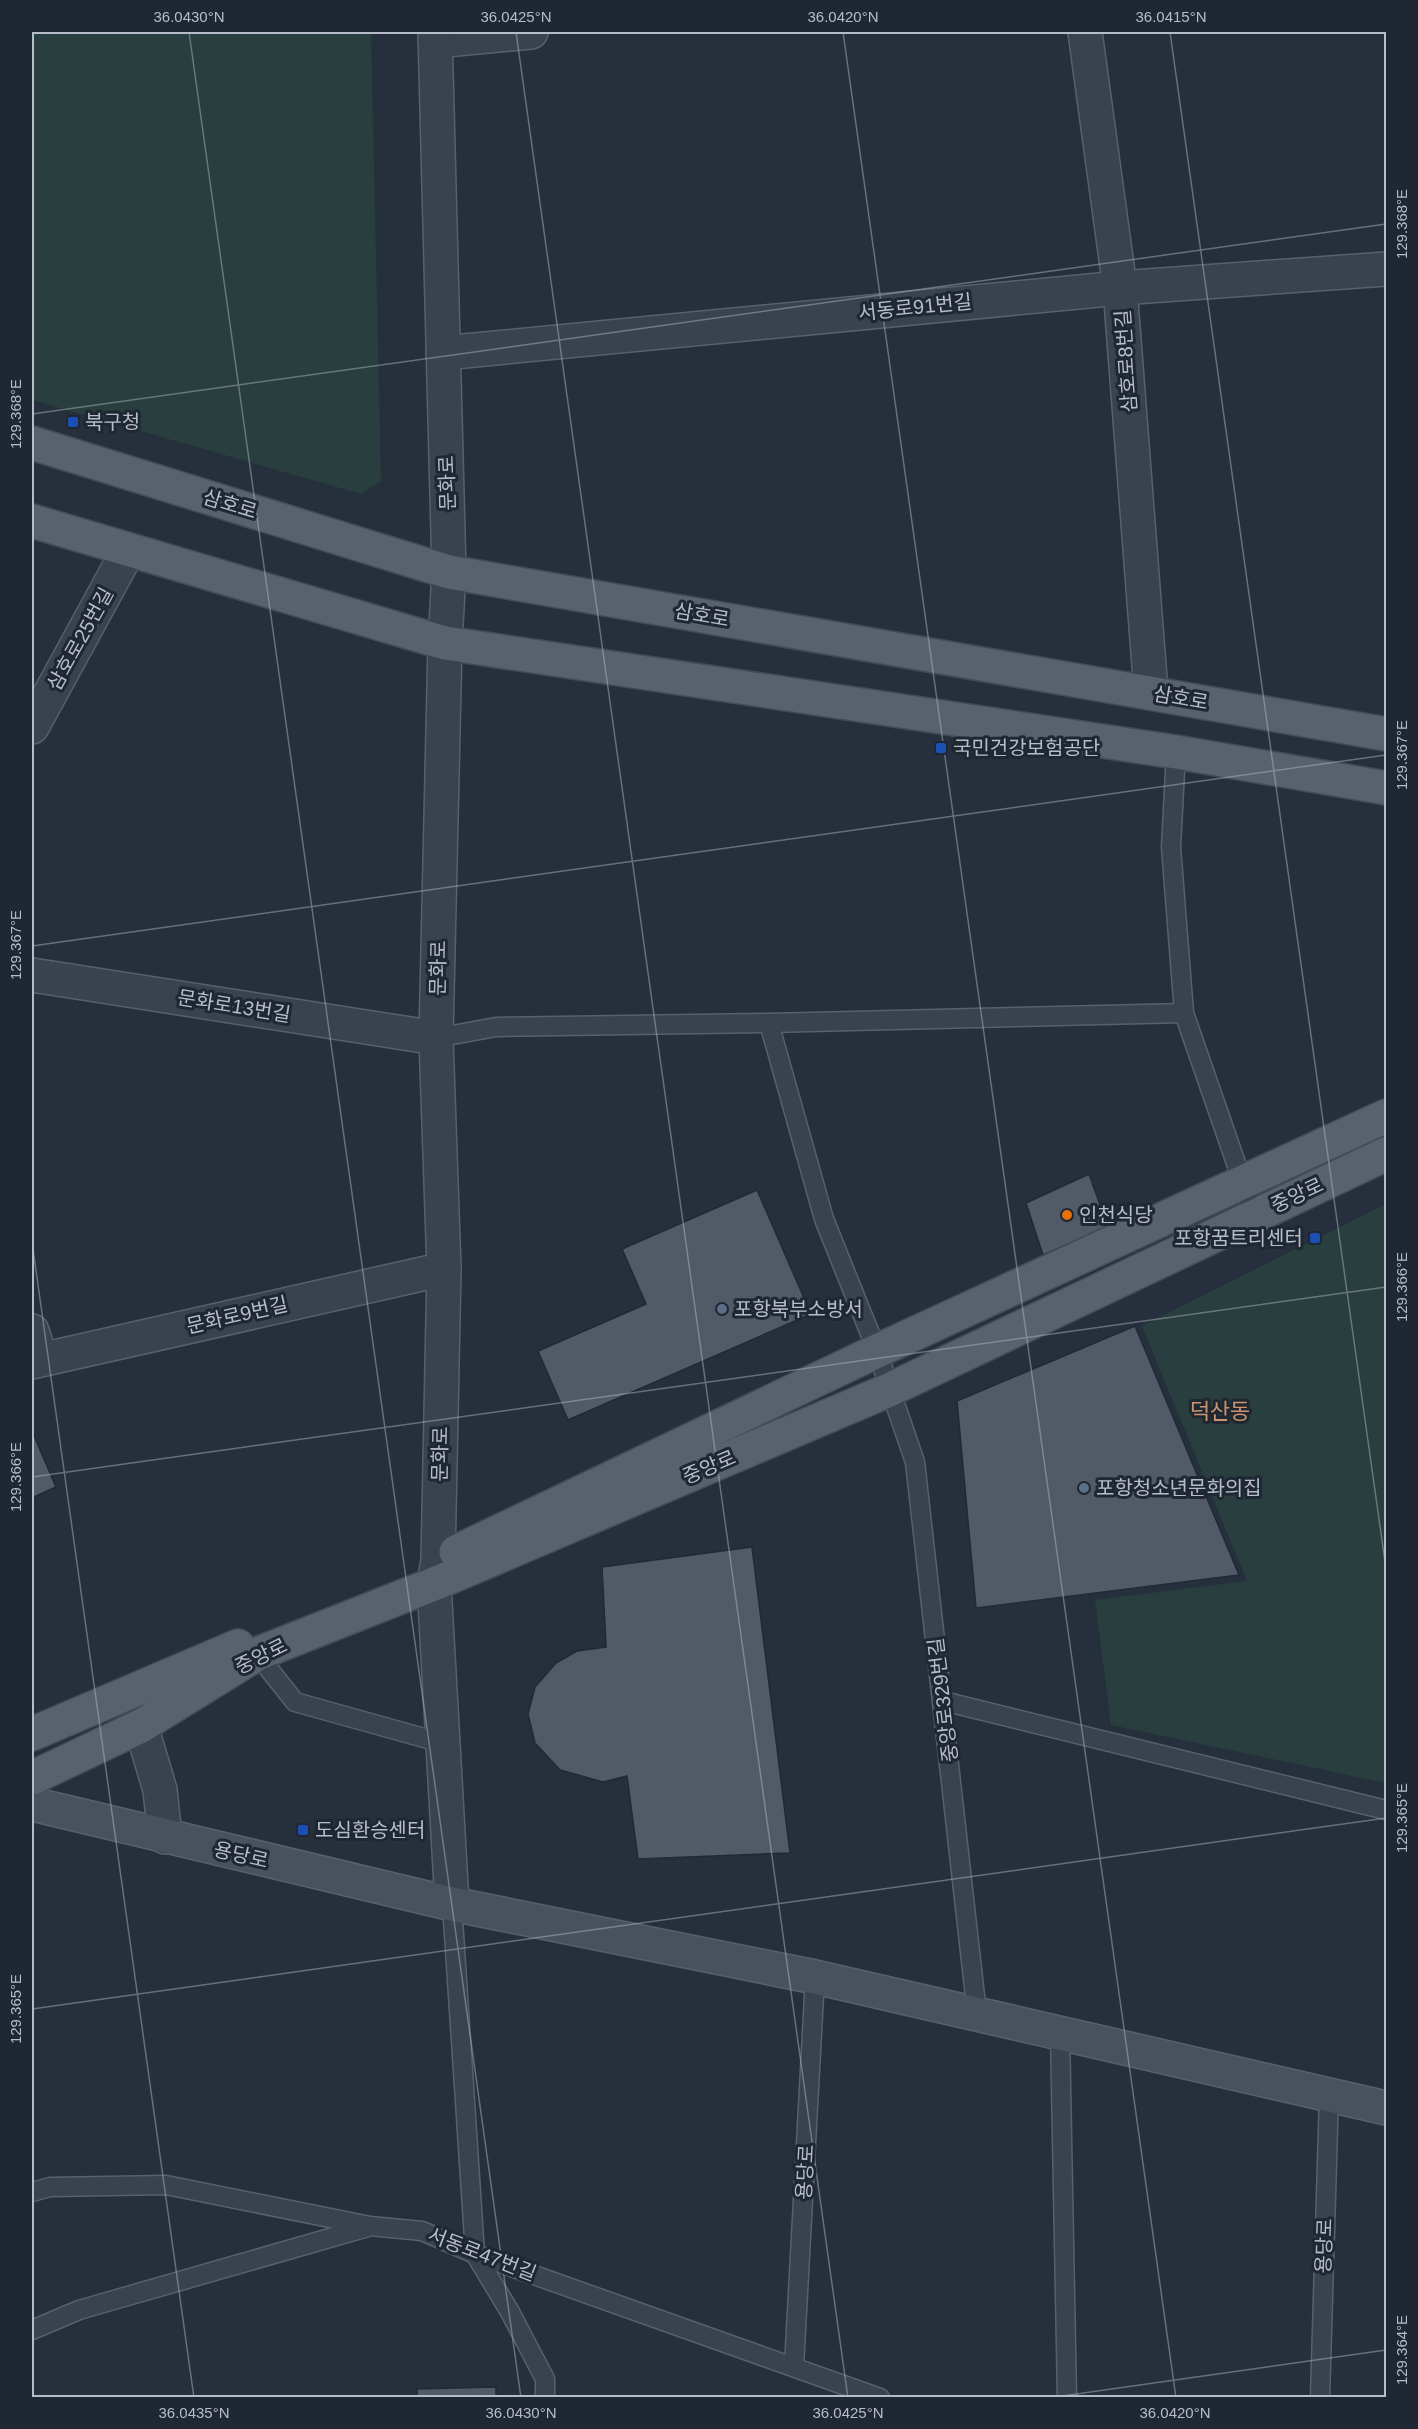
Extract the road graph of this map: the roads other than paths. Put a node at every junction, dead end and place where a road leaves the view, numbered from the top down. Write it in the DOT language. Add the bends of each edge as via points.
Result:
graph roads {
  1 [pos="531,32"];
  2 [pos="1085,32"];
  3 [pos="435,36"];
  4 [pos="1386,269"];
  5 [pos="1120,288"];
  6 [pos="443,353"];
  7 [pos="32,442"];
  8 [pos="32,521"];
  9 [pos="128,551"];
  10 [pos="449,572"];
  11 [pos="445,643"];
  12 [pos="1151,692"];
  13 [pos="32,727"];
  14 [pos="1386,734"];
  15 [pos="1176,752"];
  16 [pos="1386,788"];
  17 [pos="32,975"];
  18 [pos="1184,1013"];
  19 [pos="769,1023"];
  20 [pos="436,1038"];
  21 [pos="1386,1116"];
  22 [pos="1386,1154"];
  23 [pos="1243,1181"];
  24 [pos="1254,1215"];
  25 [pos="444,1269"];
  26 [pos="35,1351"];
  27 [pos="877,1351"];
  28 [pos="890,1390"];
  29 [pos="436,1572"];
  30 [pos="257,1654"];
  31 [pos="943,1701"];
  32 [pos="141,1726"];
  33 [pos="32,1734"];
  34 [pos="442,1743"];
  35 [pos="32,1778"];
  36 [pos="32,1804"];
  37 [pos="1386,1810"];
  38 [pos="165,1837"];
  39 [pos="452,1904"];
  40 [pos="815,1977"];
  41 [pos="977,2014"];
  42 [pos="1060,2033"];
  43 [pos="1329,2095"];
  44 [pos="1386,2108"];
  45 [pos="32,2192"];
  46 [pos="370,2226"];
  47 [pos="475,2254"];
  48 [pos="32,2330"];
  49 [pos="794,2367"];
  50 [pos="546,2397"];
  51 [pos="880,2397"];
  52 [pos="1067,2397"];
  53 [pos="1320,2397"];
  1 -- 3 [label="street"];
  2 -- 5 [label="street, 삼호로8번길"];
  3 -- 6 [label="street, 문화로"];
  4 -- 5 [label="street, 서동로91번길"];
  5 -- 6 [label="street, 서동로91번길"];
  5 -- 12 [label="street, 삼호로8번길"];
  6 -- 10 [label="street, 문화로"];
  7 -- 10 [label="main road, 삼호로"];
  8 -- 9 [label="main road"];
  9 -- 11 [label="main road"];
  9 -- 13 [label="street, 삼호로25번길"];
  10 -- 11 [label="street, 문화로"];
  10 -- 12 [label="main road, 삼호로"];
  11 -- 15 [label="main road"];
  11 -- 20 [label="street, 문화로"];
  12 -- 14 [label="main road, 삼호로"];
  15 -- 16 [label="main road"];
  15 -- 18 [label="lane" via="1171,847"];
  17 -- 20 [label="street, 문화로13번길"];
  18 -- 19 [label="lane"];
  18 -- 23 [label="lane"];
  19 -- 20 [label="lane" via="496,1027"];
  19 -- 27 [label="lane, 중앙로329번길" via="824,1219"];
  20 -- 25 [label="street, 문화로"];
  21 -- 23 [label="main road, 중앙로"];
  22 -- 24 [label="main road, 중앙로"];
  23 -- 24 [label="lane"];
  23 -- 27 [label="main road, 중앙로"];
  24 -- 28 [label="main road, 중앙로"];
  25 -- 26 [label="street, 문화로9번길"];
  25 -- 29 [label="street, 문화로"];
  27 -- 28 [label="lane, 중앙로329번길"];
  27 -- 29 [label="main road, 중앙로"];
  28 -- 29 [label="main road, 중앙로"];
  28 -- 31 [label="lane, 중앙로329번길" via="915,1462"];
  29 -- 30 [label="main road, 중앙로"];
  29 -- 33 [label="main road, 중앙로"];
  29 -- 34 [label="street, 문화로"];
  30 -- 32 [label="main road, 중앙로"];
  30 -- 34 [label="lane" via="295,1702"];
  31 -- 37 [label="lane"];
  31 -- 41 [label="lane, 중앙로329번길"];
  32 -- 35 [label="main road, 중앙로"];
  32 -- 38 [label="street" via="159,1790"];
  34 -- 39 [label="street, 문화로"];
  36 -- 38 [label="main road, 용당로"];
  38 -- 39 [label="main road, 용당로"];
  39 -- 40 [label="main road, 용당로"];
  39 -- 47 [label="lane"];
  40 -- 41 [label="main road, 용당로"];
  40 -- 49 [label="lane, 용당로"];
  41 -- 42 [label="main road, 용당로"];
  42 -- 43 [label="main road, 용당로"];
  42 -- 52 [label="lane"];
  43 -- 44 [label="main road, 용당로"];
  43 -- 53 [label="lane, 용당로"];
  45 -- 46 [label="lane, 서동로47번길" via="50,2187 166,2186"];
  46 -- 47 [label="lane, 서동로47번길" via="422,2231"];
  46 -- 48 [label="lane" via="80,2310"];
  47 -- 49 [label="lane, 서동로47번길"];
  47 -- 50 [label="lane" via="545,2379"];
  49 -- 51 [label="lane, 서동로47번길"];
}
